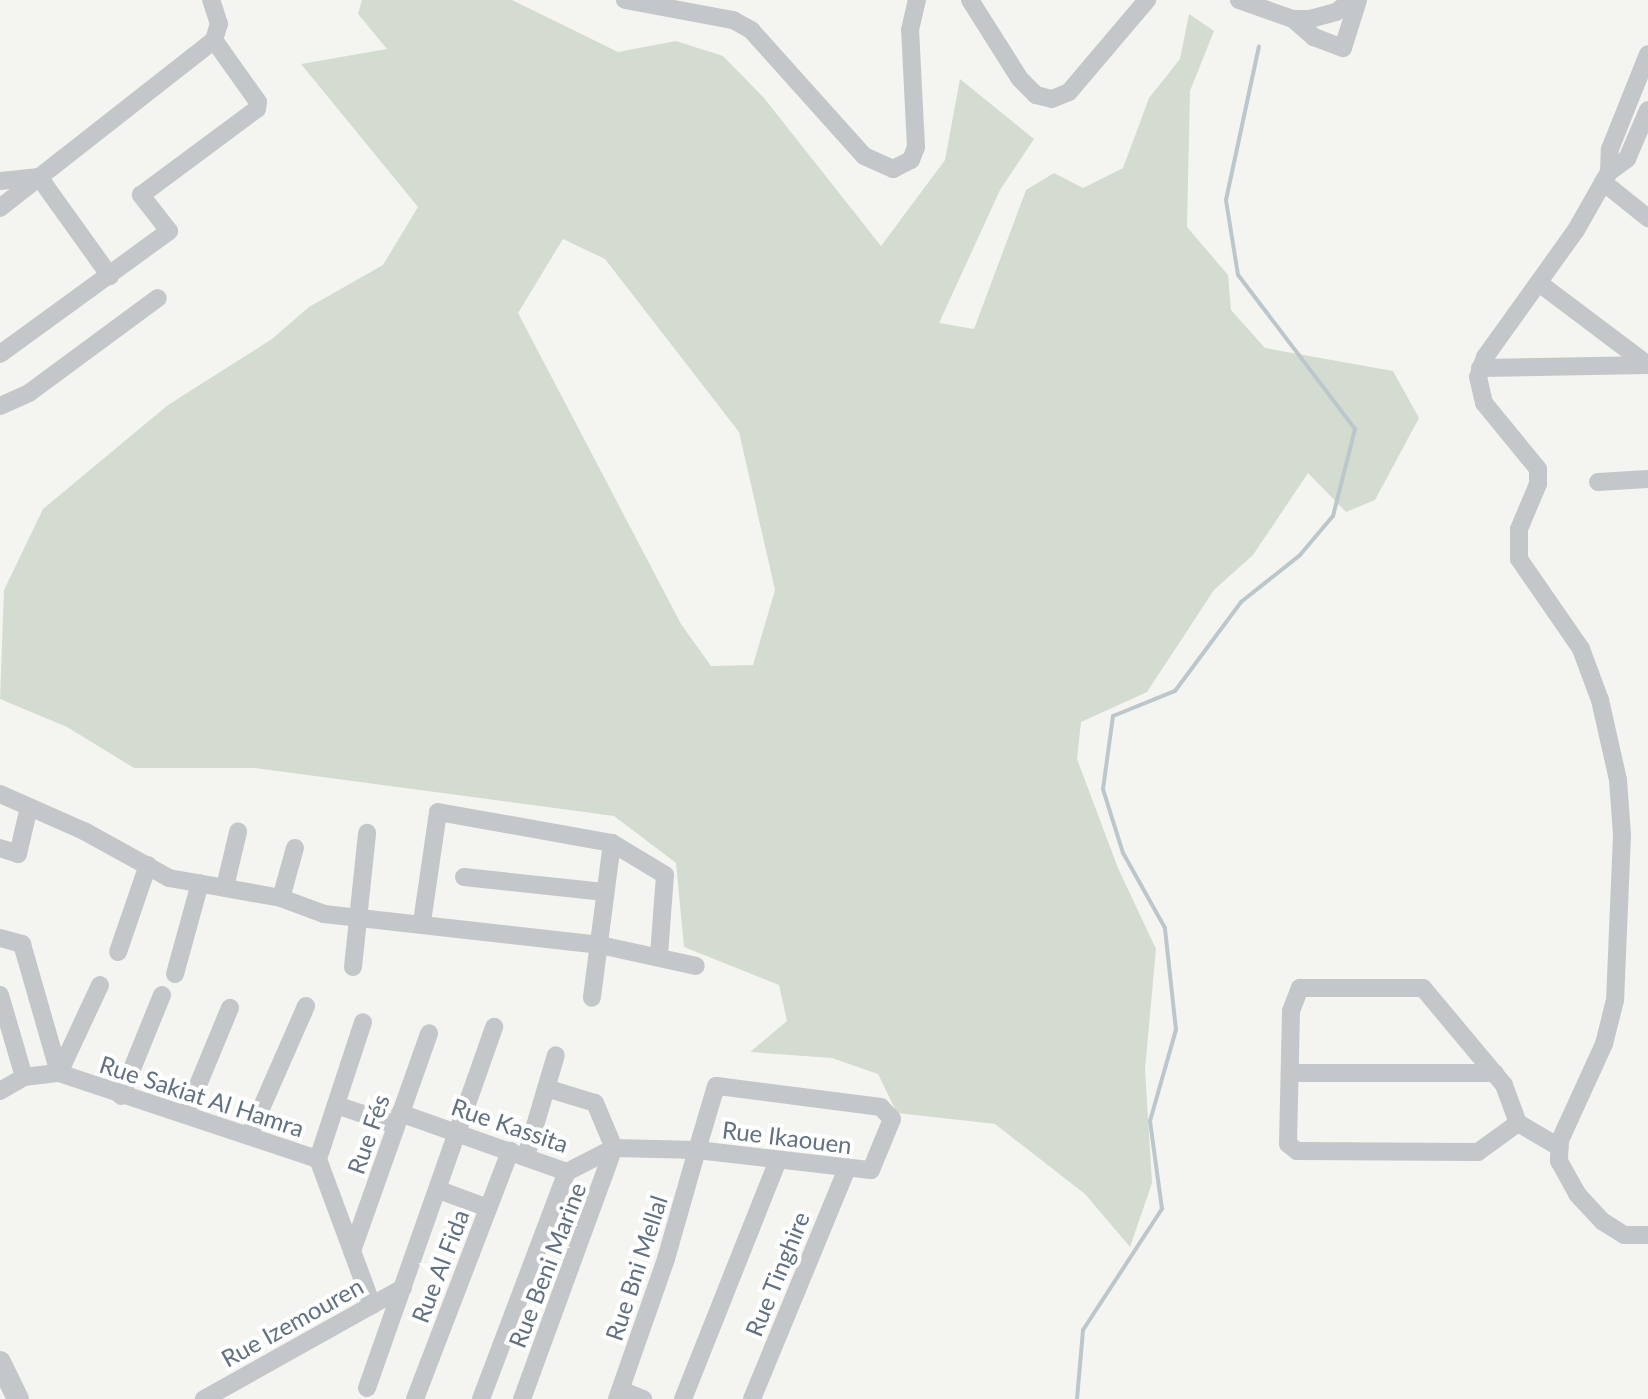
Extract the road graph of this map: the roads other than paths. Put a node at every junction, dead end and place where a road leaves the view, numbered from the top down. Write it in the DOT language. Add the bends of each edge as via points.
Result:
graph roads {
  1 [pos="625,0"];
  2 [pos="917,0"];
  3 [pos="970,0"];
  4 [pos="1147,0"];
  5 [pos="1239,0"];
  6 [pos="1355,0"];
  7 [pos="217,15"];
  8 [pos="1293,19"];
  9 [pos="1648,54"];
  10 [pos="1648,110"];
  11 [pos="39,177"];
  12 [pos="1606,177"];
  13 [pos="0,181"];
  14 [pos="0,208"];
  15 [pos="1648,218"];
  16 [pos="110,276"];
  17 [pos="1539,283"];
  18 [pos="158,298"];
  19 [pos="0,354"];
  20 [pos="1648,365"];
  21 [pos="1480,368"];
  22 [pos="0,406"];
  23 [pos="1648,479"];
  24 [pos="1598,482"];
  25 [pos="0,794"];
  26 [pos="29,807"];
  27 [pos="238,832"];
  28 [pos="367,833"];
  29 [pos="612,843"];
  30 [pos="295,848"];
  31 [pos="9,851"];
  32 [pos="148,865"];
  33 [pos="464,877"];
  34 [pos="200,883"];
  35 [pos="225,887"];
  36 [pos="604,892"];
  37 [pos="281,898"];
  38 [pos="356,918"];
  39 [pos="422,922"];
  40 [pos="0,938"];
  41 [pos="600,945"];
  42 [pos="118,952"];
  43 [pos="659,955"];
  44 [pos="696,966"];
  45 [pos="353,967"];
  46 [pos="175,974"];
  47 [pos="100,985"];
  48 [pos="0,995"];
  49 [pos="162,995"];
  50 [pos="592,998"];
  51 [pos="306,1006"];
  52 [pos="230,1008"];
  53 [pos="363,1022"];
  54 [pos="494,1027"];
  55 [pos="429,1033"];
  56 [pos="556,1055"];
  57 [pos="59,1073"];
  58 [pos="1290,1073"];
  59 [pos="1495,1073"];
  60 [pos="24,1077"];
  61 [pos="546,1088"];
  62 [pos="0,1091"];
  63 [pos="121,1096"];
  64 [pos="336,1105"];
  65 [pos="186,1114"];
  66 [pos="398,1119"];
  67 [pos="1518,1123"];
  68 [pos="459,1133"];
  69 [pos="249,1136"];
  70 [pos="1559,1147"];
  71 [pos="614,1148"];
  72 [pos="697,1150"];
  73 [pos="518,1154"];
  74 [pos="318,1159"];
  75 [pos="778,1160"];
  76 [pos="847,1168"];
  77 [pos="871,1170"];
  78 [pos="567,1172"];
  79 [pos="439,1190"];
  80 [pos="488,1208"];
  81 [pos="1648,1235"];
  82 [pos="352,1251"];
  83 [pos="403,1288"];
  84 [pos="372,1305"];
  85 [pos="1,1374"];
  86 [pos="367,1388"];
  87 [pos="619,1394"];
  88 [pos="6,1399"];
  89 [pos="18,1399"];
  90 [pos="204,1399"];
  91 [pos="415,1399"];
  92 [pos="481,1399"];
  93 [pos="522,1399"];
  94 [pos="643,1399"];
  95 [pos="683,1399"];
  96 [pos="752,1399"];
  1 -- 2 [label="street" via="733,20 751,30 864,156 893,169 911,160 916,147 910,30"];
  3 -- 4 [label="street" via="1020,79 1036,95 1052,99 1069,92"];
  5 -- 8 [label="street"];
  6 -- 8 [label="street" via="1323,17"];
  6 -- 8 [label="street" via="1343,48 1314,37"];
  7 -- 11 [label="street"];
  7 -- 16 [label="street" via="257,109 141,195 169,231"];
  9 -- 12 [label="street" via="1610,149"];
  10 -- 12 [label="street" via="1627,159"];
  11 -- 13 [label="street"];
  11 -- 14 [label="street"];
  11 -- 16 [label="street"];
  12 -- 15 [label="street"];
  12 -- 17 [label="street"];
  16 -- 19 [label="street"];
  17 -- 20 [label="street"];
  17 -- 21 [label="street"];
  18 -- 22 [label="street" via="29,393"];
  20 -- 21 [label="street"];
  21 -- 70 [label="street" via="1484,403 1538,469 1538,484 1519,529 1519,559 1571,631 1591,674 1611,740 1621,808 1615,1000 1604,1044"];
  23 -- 24 [label="street"];
  25 -- 26 [label="street"];
  26 -- 31 [label="street"];
  26 -- 32 [label="street"];
  27 -- 35 [label="street"];
  28 -- 38 [label="street"];
  29 -- 36 [label="street"];
  29 -- 39 [label="street" via="438,812"];
  29 -- 43 [label="street" via="665,875"];
  30 -- 37 [label="street"];
  32 -- 34 [label="street" via="169,878"];
  32 -- 42 [label="street"];
  33 -- 36 [label="street"];
  34 -- 35 [label="street"];
  34 -- 46 [label="street"];
  35 -- 37 [label="street"];
  36 -- 41 [label="street"];
  37 -- 38 [label="street" via="310,911"];
  38 -- 39 [label="street"];
  38 -- 45 [label="street"];
  39 -- 41 [label="street"];
  40 -- 57 [label="street" via="22,944"];
  41 -- 43 [label="street"];
  41 -- 50 [label="street"];
  43 -- 44 [label="street"];
  47 -- 57 [label="street"];
  48 -- 60 [label="street"];
  49 -- 63 [label="street"];
  51 -- 69 [label="street"];
  52 -- 65 [label="street"];
  53 -- 64 [label="street"];
  54 -- 68 [label="street"];
  55 -- 66 [label="street, Rue Fés"];
  56 -- 61 [label="street, Rue Al Fida"];
  57 -- 60 [label="street"];
  57 -- 63 [label="street, Rue Sakiat Al Hamra"];
  58 -- 59 [label="street"];
  58 -- 59 [label="street" via="1291,1011 1300,988 1423,988"];
  58 -- 67 [label="street" via="1288,1144 1297,1151 1478,1152"];
  59 -- 67 [label="street"];
  60 -- 62 [label="street"];
  61 -- 71 [label="street" via="595,1103"];
  61 -- 73 [label="street, Rue Al Fida"];
  63 -- 65 [label="street, Rue Sakiat Al Hamra"];
  64 -- 66 [label="street, Rue Kassita"];
  64 -- 74 [label="street"];
  65 -- 69 [label="street, Rue Sakiat Al Hamra"];
  66 -- 68 [label="street, Rue Kassita"];
  66 -- 82 [label="street, Rue Fés"];
  67 -- 70 [label="street"];
  68 -- 73 [label="street, Rue Kassita"];
  68 -- 79 [label="street"];
  69 -- 74 [label="street, Rue Sakiat Al Hamra"];
  70 -- 81 [label="street" via="1561,1167 1589,1208 1617,1232"];
  71 -- 72 [label="street, Rue Kassita"];
  71 -- 78 [label="street, Rue Kassita"];
  71 -- 93 [label="street, Rue Beni Marine"];
  72 -- 75 [label="street, Rue Ikaouen"];
  72 -- 77 [label="street, Rue Bni Mellal" via="716,1086 881,1107 892,1119"];
  72 -- 87 [label="street, Rue Bni Mellal"];
  73 -- 78 [label="street, Rue Kassita"];
  73 -- 80 [label="street, Rue Al Fida"];
  74 -- 82 [label="street, Rue Sakiat Al Hamra"];
  75 -- 76 [label="street, Rue Ikaouen"];
  75 -- 95 [label="street"];
  76 -- 77 [label="street, Rue Ikaouen"];
  76 -- 96 [label="street, Rue Tinghire"];
  78 -- 92 [label="street"];
  79 -- 80 [label="street"];
  79 -- 83 [label="street"];
  80 -- 91 [label="street, Rue Al Fida"];
  82 -- 84 [label="street, Rue Sakiat Al Hamra"];
  83 -- 84 [label="street, Rue Izemouren"];
  83 -- 86 [label="street"];
  84 -- 90 [label="street, Rue Izemouren"];
  85 -- 88 [label="street"];
  85 -- 89 [label="street"];
  87 -- 94 [label="street"];
}
